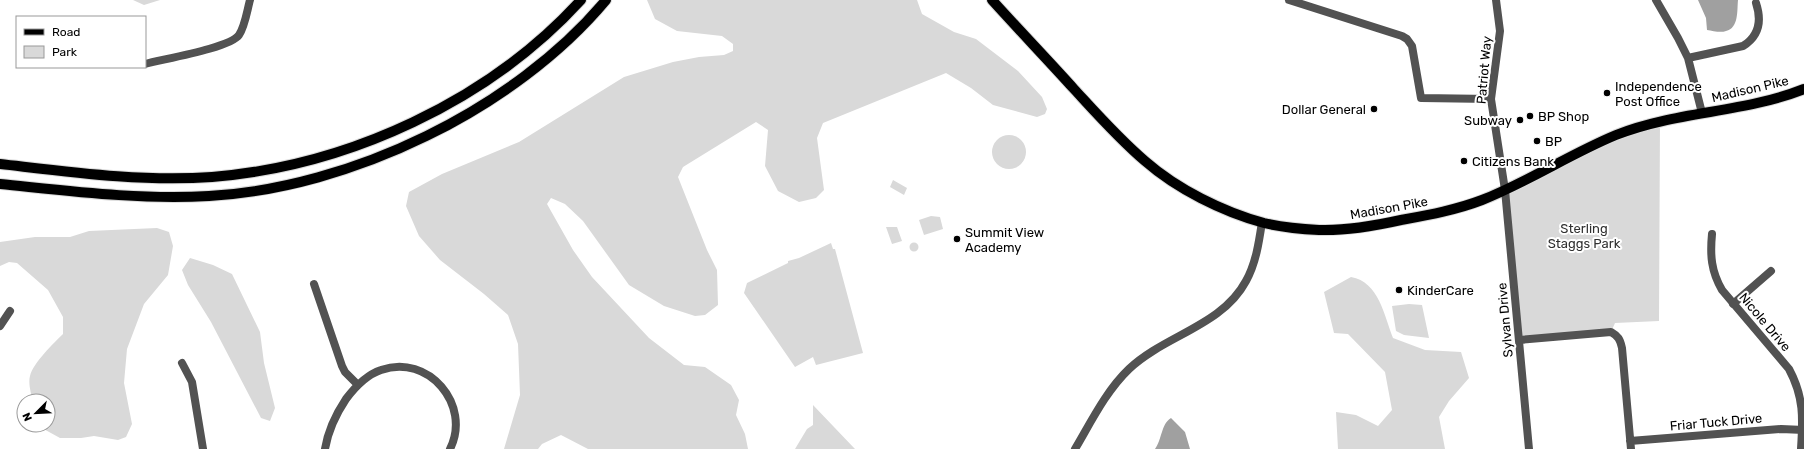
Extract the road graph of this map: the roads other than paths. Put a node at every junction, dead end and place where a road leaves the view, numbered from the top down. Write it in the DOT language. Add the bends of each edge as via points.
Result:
graph roads {
  1 [pos="250,0"];
  2 [pos="581,0"];
  3 [pos="606,0"];
  4 [pos="992,0"];
  5 [pos="1289,0"];
  6 [pos="1496,0"];
  7 [pos="1656,0"];
  8 [pos="1756,3"];
  9 [pos="1688,58"];
  10 [pos="146,64"];
  11 [pos="1804,89"];
  12 [pos="1491,100"];
  13 [pos="1702,113"];
  14 [pos="0,164"];
  15 [pos="0,184"];
  16 [pos="1505,190"];
  17 [pos="1262,222"];
  18 [pos="1712,234"];
  19 [pos="1771,271"];
  20 [pos="314,284"];
  21 [pos="1733,304"];
  22 [pos="10,311"];
  23 [pos="0,326"];
  24 [pos="1519,340"];
  25 [pos="182,364"];
  26 [pos="358,385"];
  27 [pos="1803,430"];
  28 [pos="1631,445"];
  29 [pos="203,449"];
  30 [pos="325,449"];
  31 [pos="450,449"];
  32 [pos="1075,449"];
  33 [pos="1529,449"];
  34 [pos="1801,449"];
  1 -- 10 [label="street" via="241,32 235,40"];
  2 -- 14 [label="main road" via="520,56 459,97 407,124 329,154 242,173 188,177 131,178"];
  3 -- 15 [label="main road" via="562,45 510,88 482,106 407,145 340,170 275,186 210,196 114,196"];
  4 -- 17 [label="main road, Madison Pike" via="1096,113 1146,162 1201,199"];
  5 -- 12 [label="street" via="1407,39 1412,46 1422,98"];
  6 -- 12 [label="street, Patriot Way" via="1500,32"];
  7 -- 9 [label="street"];
  8 -- 9 [label="street" via="1760,19 1751,41 1743,46"];
  9 -- 13 [label="street"];
  11 -- 13 [label="main road, Madison Pike" via="1787,96"];
  12 -- 16 [label="street, Patriot Way"];
  13 -- 16 [label="main road, Madison Pike" via="1653,122 1617,135"];
  16 -- 17 [label="main road, Madison Pike" via="1478,202 1449,210 1362,227 1320,230"];
  16 -- 24 [label="street, Sylvan Drive"];
  17 -- 32 [label="street" via="1257,249 1247,279 1232,301 1217,314 1154,350 1129,369 1112,389"];
  18 -- 21 [label="street, Nicole Drive" via="1710,254 1714,277"];
  19 -- 21 [label="street"];
  20 -- 26 [label="street" via="342,366"];
  21 -- 27 [label="street, Nicole Drive" via="1789,369 1796,381 1802,402"];
  22 -- 23 [label="street"];
  24 -- 28 [label="street" via="1611,332 1617,336 1622,348"];
  24 -- 33 [label="street, Sylvan Drive"];
  25 -- 29 [label="street" via="192,382"];
  26 -- 30 [label="street" via="340,408 327,437"];
  26 -- 31 [label="street" via="372,374 390,368 413,369 433,377 447,392 455,411 457,424"];
  27 -- 28 [label="street, Friar Tuck Drive" via="1780,429"];
  27 -- 34 [label="street, Nicole Drive"];
}
